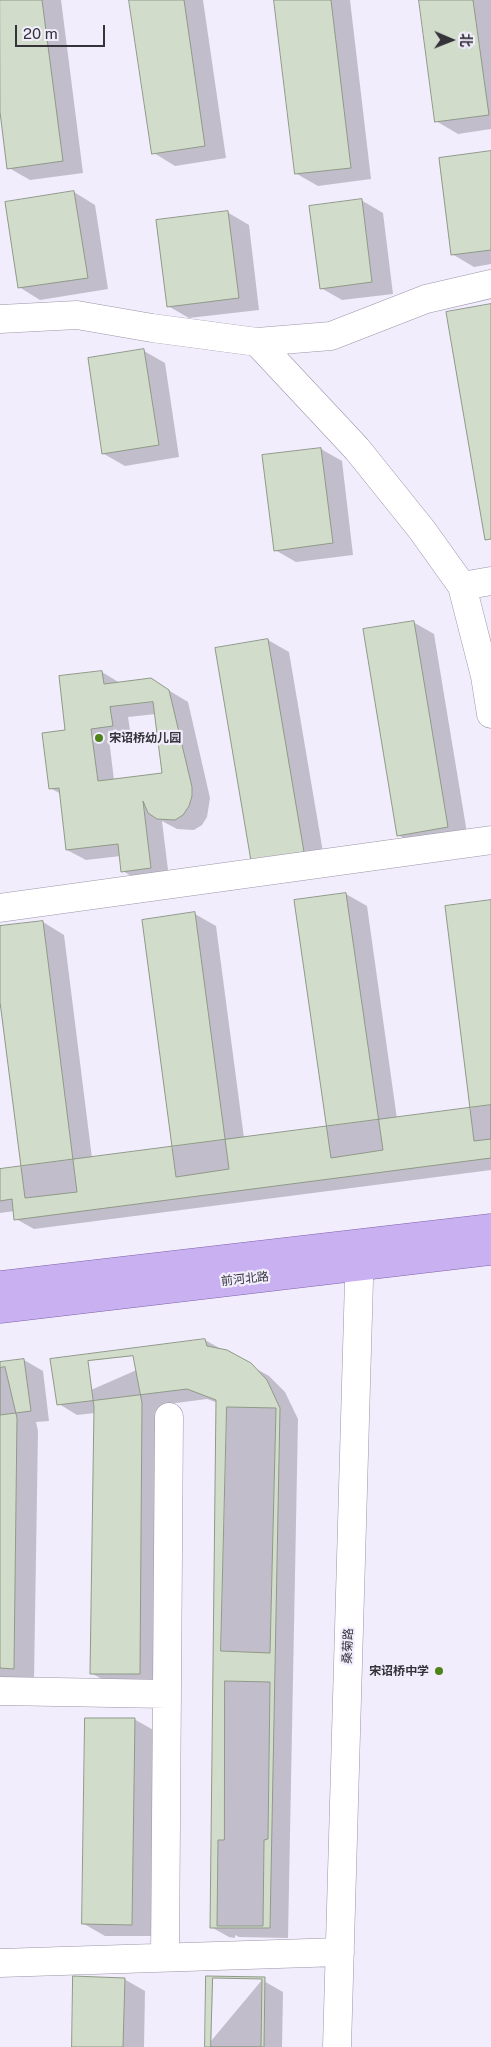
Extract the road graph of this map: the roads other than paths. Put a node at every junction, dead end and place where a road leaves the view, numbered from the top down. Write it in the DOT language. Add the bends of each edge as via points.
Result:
graph roads {
  1 [pos="491,284"];
  2 [pos="0,319"];
  3 [pos="257,342"];
  4 [pos="491,581"];
  5 [pos="462,586"];
  6 [pos="491,714"];
  7 [pos="491,840"];
  8 [pos="0,908"];
  9 [pos="491,1228"];
  10 [pos="491,1251"];
  11 [pos="359,1256"];
  12 [pos="0,1284"];
  13 [pos="0,1309"];
  14 [pos="169,1417"];
  15 [pos="0,1691"];
  16 [pos="167,1694"];
  17 [pos="340,1952"];
  18 [pos="165,1957"];
  19 [pos="0,1963"];
  20 [pos="337,2047"];
  1 -- 3 [label="street" via="426,300 331,336"];
  2 -- 3 [label="street" via="77,315"];
  3 -- 5 [label="street" via="357,449"];
  4 -- 5 [label="street"];
  5 -- 6 [label="street" via="485,676"];
  7 -- 8 [label="street"];
  9 -- 11 [label="main road, 前河北路"];
  10 -- 11 [label="main road, 前河北路"];
  11 -- 12 [label="main road, 前河北路"];
  11 -- 13 [label="main road, 前河北路"];
  11 -- 17 [label="street, 桑菊路"];
  14 -- 16 [label="street"];
  15 -- 16 [label="street"];
  16 -- 18 [label="street"];
  17 -- 18 [label="street"];
  17 -- 20 [label="street, 桑菊路"];
  18 -- 19 [label="street"];
}
